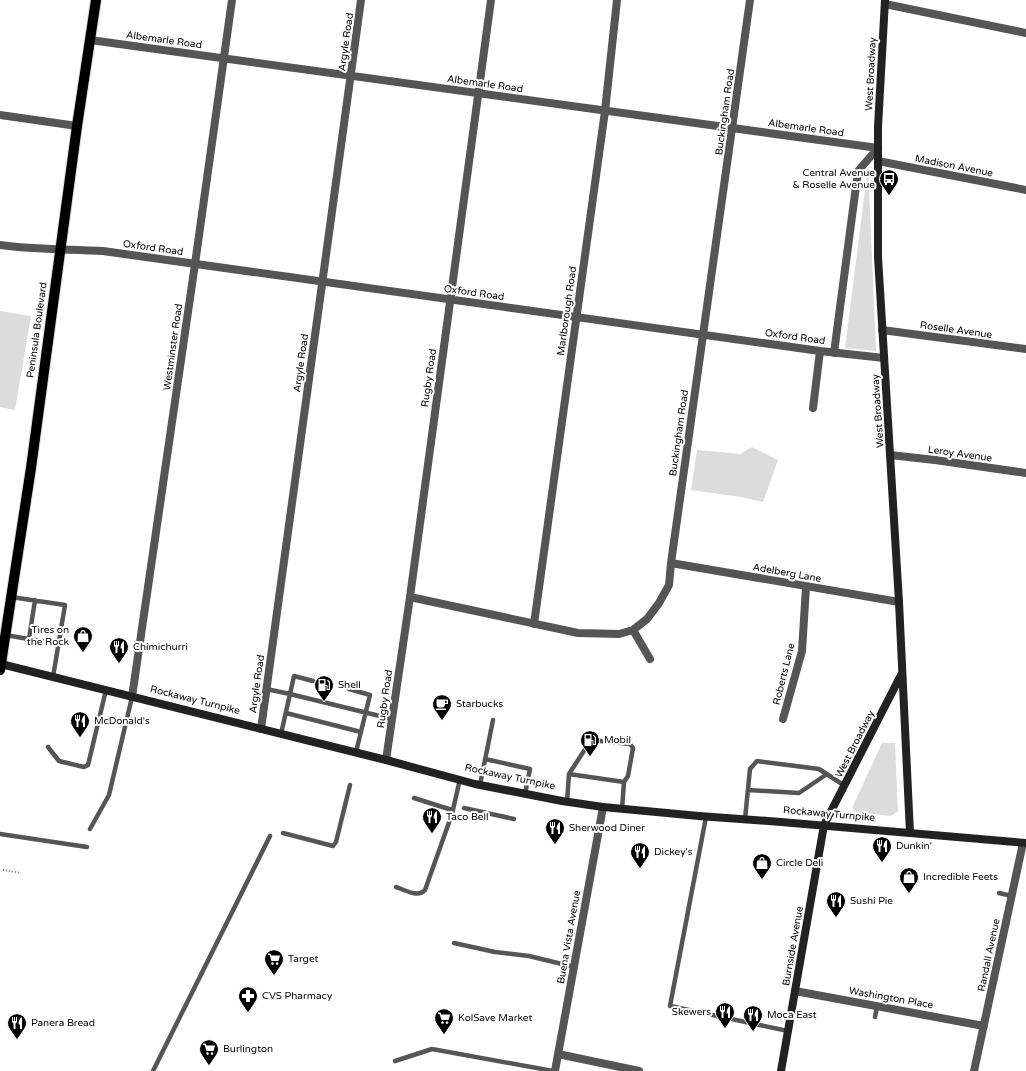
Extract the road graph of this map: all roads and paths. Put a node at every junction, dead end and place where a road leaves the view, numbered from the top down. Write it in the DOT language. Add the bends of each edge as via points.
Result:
graph roads {
  1 [pos="96,0"];
  2 [pos="232,0"];
  3 [pos="361,0"];
  4 [pos="491,0"];
  5 [pos="617,0"];
  6 [pos="750,0"];
  7 [pos="885,2"];
  8 [pos="1026,33"];
  9 [pos="90,40"];
  10 [pos="224,58"];
  11 [pos="351,76"];
  12 [pos="478,94"];
  13 [pos="605,111"];
  14 [pos="0,115"];
  15 [pos="77,126"];
  16 [pos="732,128"];
  17 [pos="878,148"];
  18 [pos="878,161"];
  19 [pos="1026,190"];
  20 [pos="0,245"];
  21 [pos="60,249"];
  22 [pos="195,264"];
  23 [pos="322,282"];
  24 [pos="450,300"];
  25 [pos="576,317"];
  26 [pos="882,330"];
  27 [pos="704,335"];
  28 [pos="1026,349"];
  29 [pos="820,351"];
  30 [pos="834,353"];
  31 [pos="884,358"];
  32 [pos="813,408"];
  33 [pos="890,455"];
  34 [pos="1026,473"];
  35 [pos="671,562"];
  36 [pos="806,587"];
  37 [pos="11,597"];
  38 [pos="410,597"];
  39 [pos="35,600"];
  40 [pos="899,602"];
  41 [pos="32,620"];
  42 [pos="38,621"];
  43 [pos="534,624"];
  44 [pos="633,630"];
  45 [pos="5,635"];
  46 [pos="28,639"];
  47 [pos="58,644"];
  48 [pos="650,660"];
  49 [pos="0,666"];
  50 [pos="902,672"];
  51 [pos="53,677"];
  52 [pos="313,681"];
  53 [pos="266,689"];
  54 [pos="348,689"];
  55 [pos="106,690"];
  56 [pos="290,694"];
  57 [pos="132,697"];
  58 [pos="286,713"];
  59 [pos="366,713"];
  60 [pos="783,718"];
  61 [pos="392,719"];
  62 [pos="493,720"];
  63 [pos="261,729"];
  64 [pos="361,732"];
  65 [pos="281,734"];
  66 [pos="48,747"];
  67 [pos="356,752"];
  68 [pos="485,759"];
  69 [pos="386,760"];
  70 [pos="569,774"];
  71 [pos="827,774"];
  72 [pos="460,779"];
  73 [pos="624,782"];
  74 [pos="350,784"];
  75 [pos="480,785"];
  76 [pos="845,786"];
  77 [pos="748,790"];
  78 [pos="525,794"];
  79 [pos="414,798"];
  80 [pos="568,802"];
  81 [pos="603,807"];
  82 [pos="464,808"];
  83 [pos="622,809"];
  84 [pos="452,810"];
  85 [pos="706,817"];
  86 [pos="514,819"];
  87 [pos="745,819"];
  88 [pos="824,825"];
  89 [pos="90,828"];
  90 [pos="910,833"];
  91 [pos="0,834"];
  92 [pos="283,834"];
  93 [pos="270,836"];
  94 [pos="1024,843"];
  95 [pos="87,847"];
  96 [pos="3,870"];
  97 [pos="21,873"];
  98 [pos="396,887"];
  99 [pos="999,893"];
  100 [pos="1012,896"];
  101 [pos="454,943"];
  102 [pos="574,967"];
  103 [pos="795,991"];
  104 [pos="877,1006"];
  105 [pos="874,1017"];
  106 [pos="984,1026"];
  107 [pos="788,1031"];
  108 [pos="558,1054"];
  109 [pos="395,1062"];
  110 [pos="153,1071"];
  111 [pos="554,1071"];
  112 [pos="639,1071"];
  113 [pos="781,1071"];
  114 [pos="974,1071"];
  1 -- 9 [label="main road, Peninsula Boulevard"];
  2 -- 10 [label="street, Westminster Road"];
  3 -- 11 [label="street, Argyle Road"];
  4 -- 12 [label="street, Rugby Road"];
  5 -- 13 [label="street, Marlborough Road"];
  6 -- 16 [label="street, Buckingham Road"];
  7 -- 8 [label="street"];
  7 -- 17 [label="main road, West Broadway"];
  9 -- 10 [label="street, Albemarle Road"];
  9 -- 15 [label="main road, Peninsula Boulevard"];
  10 -- 11 [label="street, Albemarle Road"];
  10 -- 22 [label="street, Westminster Road"];
  11 -- 12 [label="street, Albemarle Road"];
  11 -- 23 [label="street, Argyle Road"];
  12 -- 13 [label="street, Albemarle Road"];
  12 -- 24 [label="street, Rugby Road"];
  13 -- 16 [label="street, Albemarle Road"];
  13 -- 25 [label="street, Marlborough Road"];
  14 -- 15 [label="street"];
  15 -- 21 [label="main road, Peninsula Boulevard"];
  16 -- 17 [label="street, Albemarle Road"];
  16 -- 27 [label="street, Buckingham Road"];
  17 -- 18 [label="main road, West Broadway"];
  17 -- 30 [label="street" via="858,171"];
  18 -- 19 [label="street, Madison Avenue"];
  18 -- 26 [label="main road, West Broadway" via="878,257"];
  20 -- 21 [label="street, Oxford Road" via="29,249"];
  21 -- 22 [label="street, Oxford Road" via="103,251"];
  21 -- 37 [label="main road, Peninsula Boulevard"];
  22 -- 23 [label="street, Oxford Road"];
  22 -- 57 [label="street, Westminster Road"];
  23 -- 24 [label="street, Oxford Road"];
  23 -- 53 [label="street, Argyle Road"];
  24 -- 25 [label="street, Oxford Road"];
  24 -- 38 [label="street, Rugby Road"];
  25 -- 27 [label="street, Oxford Road"];
  25 -- 43 [label="street, Marlborough Road"];
  26 -- 28 [label="street, Roselle Avenue"];
  26 -- 31 [label="main road, West Broadway"];
  27 -- 29 [label="street, Oxford Road"];
  27 -- 35 [label="street, Buckingham Road"];
  29 -- 30 [label="street, Oxford Road"];
  29 -- 32 [label="street"];
  30 -- 31 [label="street, Oxford Road"];
  31 -- 33 [label="main road, West Broadway"];
  33 -- 34 [label="street, Leroy Avenue"];
  33 -- 40 [label="main road, West Broadway"];
  35 -- 36 [label="street, Adelberg Lane"];
  35 -- 44 [label="street, Buckingham Road" via="669,585 659,604 647,619"];
  36 -- 40 [label="street, Adelberg Lane"];
  36 -- 60 [label="street, Roberts Lane" via="802,651"];
  37 -- 39 [label="lane"];
  37 -- 45 [label="main road, Peninsula Boulevard"];
  38 -- 43 [label="street, Buckingham Road"];
  38 -- 61 [label="street, Rugby Road"];
  39 -- 41 [label="lane"];
  39 -- 47 [label="lane" via="66,605 59,624"];
  40 -- 50 [label="main road, West Broadway"];
  41 -- 42 [label="lane"];
  41 -- 46 [label="lane"];
  43 -- 44 [label="street, Buckingham Road" via="578,633 619,634"];
  44 -- 48 [label="street"];
  45 -- 46 [label="lane"];
  45 -- 49 [label="main road, Peninsula Boulevard"];
  46 -- 47 [label="lane"];
  47 -- 51 [label="lane"];
  49 -- 51 [label="main road, Rockaway Turnpike"];
  50 -- 76 [label="main road, West Broadway"];
  50 -- 90 [label="main road, West Broadway"];
  51 -- 55 [label="main road, Rockaway Turnpike"];
  52 -- 56 [label="lane" via="294,676"];
  53 -- 56 [label="lane"];
  53 -- 63 [label="street, Argyle Road"];
  54 -- 59 [label="lane" via="370,695"];
  55 -- 57 [label="main road, Rockaway Turnpike"];
  55 -- 66 [label="lane" via="88,765 84,767 59,761"];
  56 -- 58 [label="lane"];
  56 -- 59 [label="lane"];
  57 -- 63 [label="main road, Rockaway Turnpike"];
  57 -- 89 [label="lane" via="108,795"];
  58 -- 64 [label="lane"];
  58 -- 65 [label="lane"];
  59 -- 61 [label="lane"];
  59 -- 64 [label="lane"];
  61 -- 69 [label="street, Rugby Road"];
  62 -- 68 [label="lane"];
  63 -- 65 [label="main road, Rockaway Turnpike"];
  64 -- 67 [label="lane"];
  65 -- 67 [label="main road, Rockaway Turnpike"];
  67 -- 69 [label="main road, Rockaway Turnpike"];
  68 -- 75 [label="lane"];
  68 -- 78 [label="lane" via="530,769"];
  69 -- 72 [label="main road, Rockaway Turnpike"];
  70 -- 73 [label="lane"];
  70 -- 73 [label="lane" via="590,740 630,744 633,748 628,776"];
  70 -- 80 [label="lane"];
  71 -- 76 [label="lane"];
  71 -- 77 [label="lane" via="799,794"];
  71 -- 77 [label="lane" via="819,769 757,761 750,769"];
  72 -- 75 [label="main road, Rockaway Turnpike"];
  72 -- 84 [label="lane"];
  73 -- 83 [label="lane"];
  74 -- 92 [label="lane" via="333,846"];
  75 -- 78 [label="main road, Rockaway Turnpike"];
  76 -- 88 [label="main road, West Broadway"];
  77 -- 87 [label="lane"];
  78 -- 80 [label="main road, Rockaway Turnpike"];
  79 -- 84 [label="lane"];
  80 -- 81 [label="main road, Rockaway Turnpike"];
  81 -- 83 [label="main road, Rockaway Turnpike"];
  81 -- 102 [label="street, Buena Vista Avenue"];
  82 -- 86 [label="lane"];
  83 -- 85 [label="main road, Rockaway Turnpike"];
  84 -- 98 [label="lane" via="423,893 417,894"];
  85 -- 87 [label="main road, Rockaway Turnpike"];
  85 -- 107 [label="lane" via="670,1006"];
  87 -- 88 [label="main road, Rockaway Turnpike"];
  88 -- 90 [label="main road, Rockaway Turnpike"];
  88 -- 103 [label="main road, Burnside Avenue"];
  90 -- 94 [label="main road, Rockaway Turnpike"];
  91 -- 95 [label="lane"];
  93 -- 110 [label="lane"];
  94 -- 100 [label="street, Randall Avenue"];
  96 -- 97 [label="path"];
  99 -- 100 [label="lane"];
  100 -- 106 [label="street, Randall Avenue"];
  101 -- 102 [label="lane"];
  102 -- 108 [label="street, Buena Vista Avenue"];
  103 -- 104 [label="street, Washington Place"];
  103 -- 107 [label="main road, Burnside Avenue"];
  104 -- 105 [label="lane"];
  104 -- 106 [label="street, Washington Place"];
  106 -- 114 [label="street, Randall Avenue"];
  107 -- 113 [label="main road, Burnside Avenue"];
  108 -- 111 [label="street, Buena Vista Avenue"];
  108 -- 112 [label="street"];
  109 -- 111 [label="lane" via="432,1049"];
}
